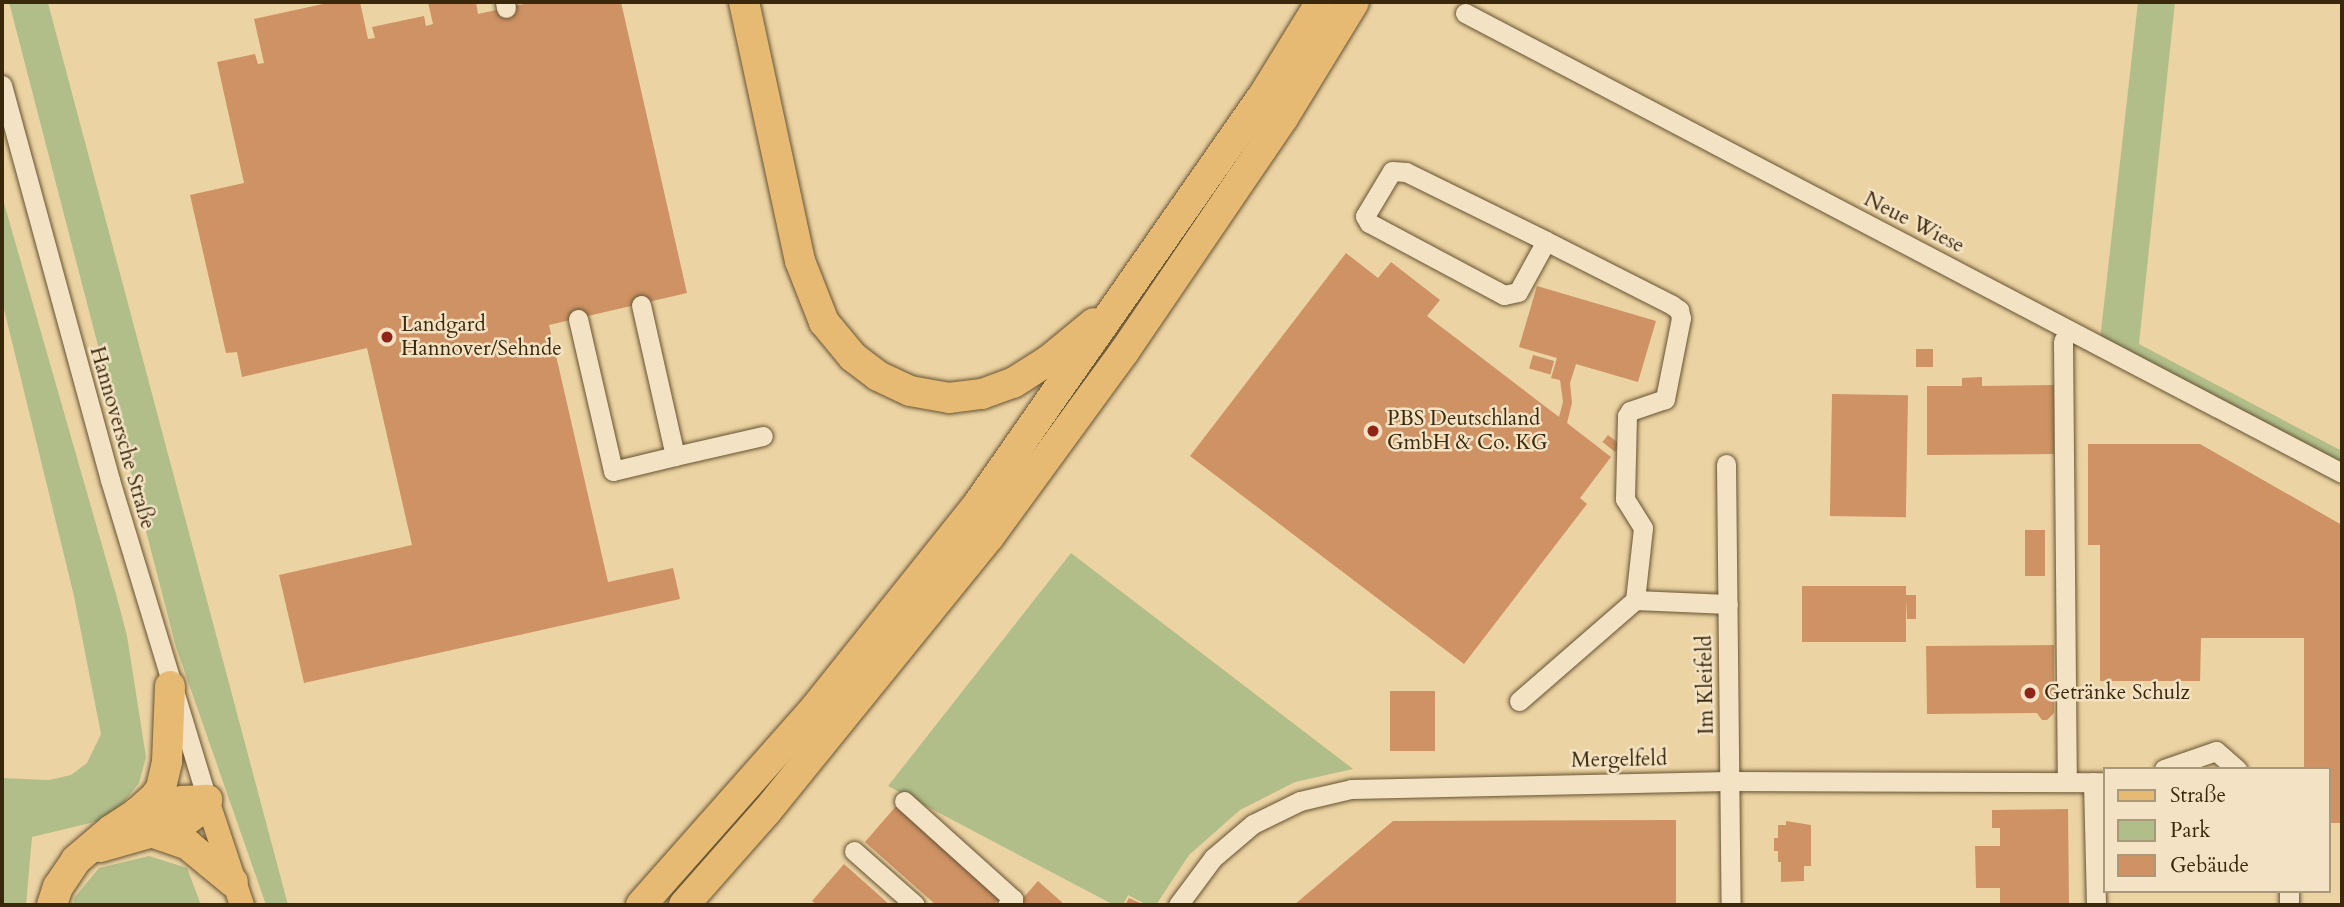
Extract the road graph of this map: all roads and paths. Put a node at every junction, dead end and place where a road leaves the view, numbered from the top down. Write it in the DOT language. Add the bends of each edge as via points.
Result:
graph roads {
  1 [pos="744,2"];
  2 [pos="1321,2"];
  3 [pos="1354,2"];
  4 [pos="1465,13"];
  5 [pos="2,85"];
  6 [pos="1546,242"];
  7 [pos="1124,298"];
  8 [pos="640,305"];
  9 [pos="578,319"];
  10 [pos="2063,341"];
  11 [pos="763,436"];
  12 [pos="676,456"];
  13 [pos="1726,464"];
  14 [pos="2342,473"];
  15 [pos="1635,600"];
  16 [pos="1728,604"];
  17 [pos="170,686"];
  18 [pos="1519,701"];
  19 [pos="2170,767"];
  20 [pos="2235,767"];
  21 [pos="1730,781"];
  22 [pos="2067,782"];
  23 [pos="2099,782"];
  24 [pos="207,800"];
  25 [pos="904,801"];
  26 [pos="145,823"];
  27 [pos="855,851"];
  28 [pos="237,893"];
  29 [pos="688,903"];
  30 [pos="52,905"];
  31 [pos="641,905"];
  32 [pos="915,905"];
  33 [pos="1007,905"];
  34 [pos="1178,905"];
  35 [pos="1731,905"];
  36 [pos="2096,905"];
  1 -- 7 [label="highway" via="800,261 824,322 853,357 878,376 910,391 949,398 982,394 1013,383 1049,360"];
  2 -- 7 [label="highway" via="1261,99"];
  3 -- 29 [label="highway" via="1283,118 1124,352 989,537"];
  4 -- 14 [label="street, Neue Wiese"];
  5 -- 17 [label="street, Hannoversche Straße"];
  6 -- 6 [label="street" via="1399,170 1392,171 1365,216 1369,223 1504,295 1518,292"];
  6 -- 15 [label="street" via="1672,305 1681,318 1665,399 1627,416 1625,499 1643,528"];
  7 -- 31 [label="highway" via="970,514 816,707"];
  8 -- 12 [label="street"];
  9 -- 12 [label="street" via="613,471"];
  10 -- 22 [label="street"];
  11 -- 12 [label="street"];
  13 -- 16 [label="street, Im Kleifeld"];
  15 -- 16 [label="street"];
  15 -- 18 [label="street"];
  16 -- 21 [label="street, Im Kleifeld"];
  17 -- 24 [label="street, Hannoversche Straße"];
  17 -- 26 [label="highway" via="165,777"];
  19 -- 20 [label="street" via="2216,751"];
  21 -- 22 [label="street, Mergelfeld"];
  21 -- 34 [label="street, Mergelfeld" via="1378,788 1326,794 1276,811 1232,840 1199,873"];
  21 -- 35 [label="street, Im Kleifeld"];
  22 -- 23 [label="street, Mergelfeld"];
  23 -- 36 [label="street"];
  24 -- 26 [label="highway" via="182,801"];
  24 -- 28 [label="main road"];
  25 -- 33 [label="street" via="1013,899"];
  26 -- 28 [label="highway" via="188,845"];
  26 -- 30 [label="highway" via="111,830 86,852 68,870"];
  27 -- 32 [label="street"];
}
